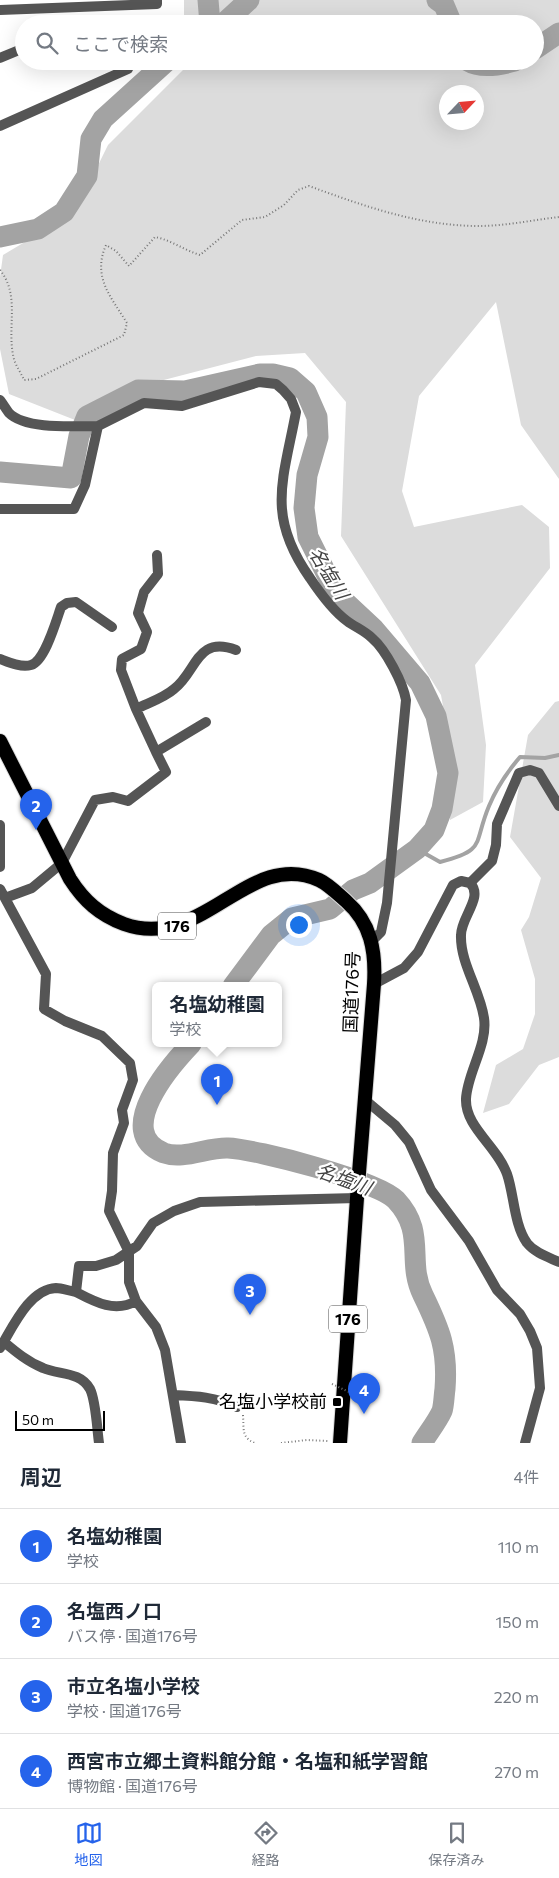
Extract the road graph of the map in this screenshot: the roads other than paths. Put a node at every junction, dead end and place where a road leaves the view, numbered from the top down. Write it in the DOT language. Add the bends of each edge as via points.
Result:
graph roads {
  1 [pos="157,0"];
  2 [pos="0,10"];
  3 [pos="15,52"];
  4 [pos="0,58"];
  5 [pos="126,70"];
  6 [pos="0,126"];
  7 [pos="1,402"];
  8 [pos="98,426"];
  9 [pos="0,508"];
  10 [pos="157,555"];
  11 [pos="112,628"];
  12 [pos="236,650"];
  13 [pos="0,659"];
  14 [pos="136,709"];
  15 [pos="206,722"];
  16 [pos="0,741"];
  17 [pos="156,752"];
  18 [pos="559,806"];
  19 [pos="0,825"];
  20 [pos="62,863"];
  21 [pos="0,867"];
  22 [pos="470,883"];
  23 [pos="2,894"];
  24 [pos="372,941"];
  25 [pos="374,984"];
  26 [pos="364,1099"];
  27 [pos="357,1197"];
  28 [pos="129,1252"];
  29 [pos="559,1262"];
  30 [pos="76,1292"];
  31 [pos="136,1301"];
  32 [pos="2,1345"];
  33 [pos="172,1395"];
  34 [pos="237,1407"];
  35 [pos="340,1442"];
  36 [pos="100,1443"];
  37 [pos="181,1443"];
  38 [pos="525,1443"];
  1 -- 2 [label="street" via="157,4"];
  3 -- 4 [label="street"];
  5 -- 6 [label="street"];
  7 -- 8 [label="street" via="10,414 29,422"];
  8 -- 9 [label="street" via="85,485 74,509"];
  8 -- 24 [label="street" via="144,403 182,406 259,382 276,384 291,399 296,412 280,498 284,532 295,557 322,597 344,619 372,638 403,686 406,700 387,903 381,932"];
  10 -- 14 [label="street" via="158,574 144,592 138,613 147,632 141,649 122,659 125,682"];
  11 -- 13 [label="street" via="76,602 67,603 61,607 40,659 30,666"];
  12 -- 14 [label="street" via="216,647 202,652 174,689"];
  14 -- 17 [label="street"];
  15 -- 17 [label="street"];
  16 -- 20 [label="highway, 国道176号 / 176"];
  17 -- 20 [label="street" via="166,772 128,801 113,797 94,800"];
  18 -- 22 [label="street" via="539,773 530,770 519,773 497,824 492,861"];
  19 -- 21 [label="street"];
  20 -- 23 [label="street" via="32,888"];
  20 -- 24 [label="highway, 国道176号 / 176" via="77,890 102,915 143,930 168,929 184,924 252,884 297,874 320,880 353,907"];
  22 -- 25 [label="street" via="461,881 453,885 418,952 404,968"];
  22 -- 29 [label="street" via="476,896 462,923 461,942 484,1021 467,1093 468,1116 495,1149 507,1174 526,1241 535,1251"];
  23 -- 28 [label="street" via="46,974 44,1009 102,1036 130,1063 133,1080 122,1110 124,1123 113,1153 108,1211"];
  24 -- 25 [label="highway, 国道176号 / 176"];
  25 -- 26 [label="highway, 国道176号 / 176"];
  26 -- 27 [label="highway, 国道176号 / 176"];
  26 -- 38 [label="street" via="395,1125 409,1142 430,1190 469,1241 497,1290 530,1330 537,1348 540,1388"];
  27 -- 28 [label="street" via="200,1202 174,1210 153,1223"];
  27 -- 35 [label="highway, 国道176号 / 176"];
  28 -- 30 [label="street" via="102,1264 79,1266"];
  28 -- 31 [label="street" via="129,1282"];
  30 -- 31 [label="street" via="122,1308"];
  30 -- 32 [label="street" via="54,1288 37,1296"];
  31 -- 33 [label="street" via="156,1327 165,1350"];
  32 -- 36 [label="street" via="42,1368 81,1379 91,1390"];
  33 -- 34 [label="street" via="208,1397"];
  33 -- 37 [label="street"];
}
